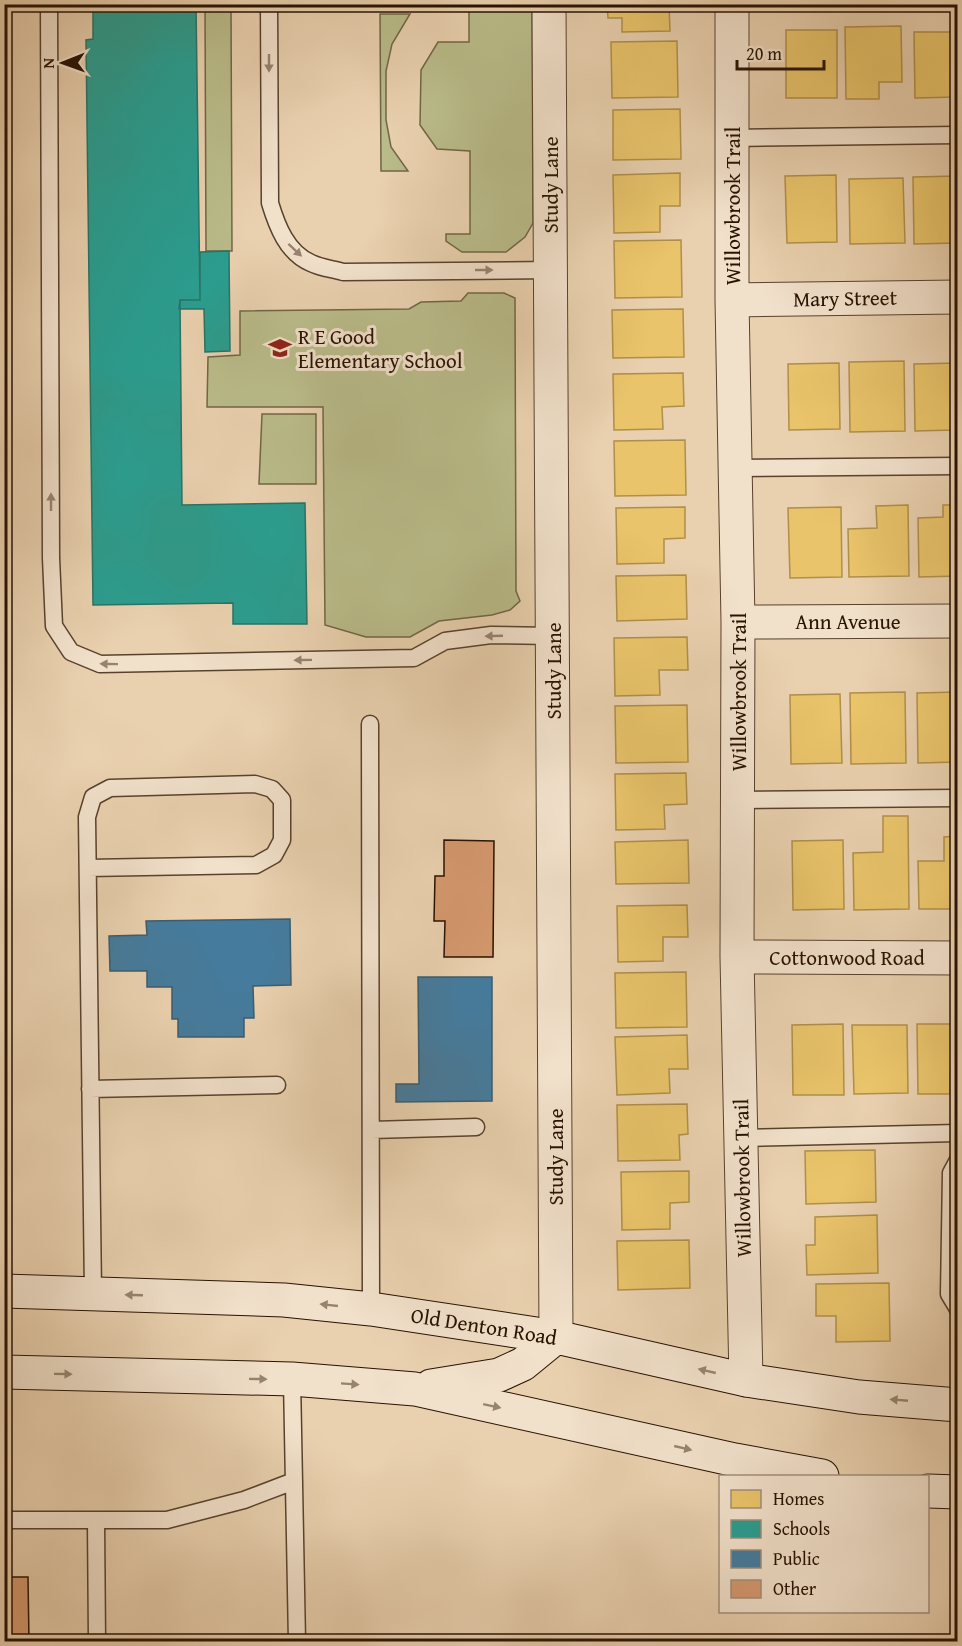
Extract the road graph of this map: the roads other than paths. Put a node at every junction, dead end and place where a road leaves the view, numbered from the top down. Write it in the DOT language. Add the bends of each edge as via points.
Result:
graph roads {
  1 [pos="49,4"];
  2 [pos="269,4"];
  3 [pos="549,4"];
  4 [pos="732,4"];
  5 [pos="957,135"];
  6 [pos="732,138"];
  7 [pos="551,270"];
  8 [pos="957,297"];
  9 [pos="732,300"];
  10 [pos="957,466"];
  11 [pos="735,468"];
  12 [pos="957,621"];
  13 [pos="738,622"];
  14 [pos="553,636"];
  15 [pos="370,724"];
  16 [pos="957,798"];
  17 [pos="738,800"];
  18 [pos="88,868"];
  19 [pos="737,957"];
  20 [pos="957,958"];
  21 [pos="277,1085"];
  22 [pos="90,1089"];
  23 [pos="476,1127"];
  24 [pos="372,1130"];
  25 [pos="957,1133"];
  26 [pos="741,1137"];
  27 [pos="957,1160"];
  28 [pos="4,1291"];
  29 [pos="93,1294"];
  30 [pos="371,1309"];
  31 [pos="957,1309"];
  32 [pos="556,1337"];
  33 [pos="4,1372"];
  34 [pos="292,1379"];
  35 [pos="746,1380"];
  36 [pos="415,1389"];
  37 [pos="957,1405"];
  38 [pos="817,1475"];
  39 [pos="294,1481"];
  40 [pos="929,1491"];
  41 [pos="957,1492"];
  42 [pos="4,1520"];
  43 [pos="96,1520"];
  44 [pos="97,1641"];
  45 [pos="297,1641"];
  14 -- 1 [label="lane, one-way" via="445,641 414,658 100,664 71,652 54,626 51,558"];
  2 -- 7 [label="lane, one-way" via="270,203 277,227 290,248 310,263 343,272"];
  3 -- 7 [label="street, Study Lane"];
  4 -- 6 [label="street, Willowbrook Trail"];
  5 -- 6 [label="lane"];
  6 -- 9 [label="street, Willowbrook Trail"];
  7 -- 14 [label="street, Study Lane"];
  8 -- 9 [label="street, Mary Street"];
  9 -- 11 [label="street, Willowbrook Trail"];
  10 -- 11 [label="lane"];
  11 -- 13 [label="street, Willowbrook Trail"];
  12 -- 13 [label="street, Ann Avenue"];
  13 -- 17 [label="street, Willowbrook Trail"];
  14 -- 32 [label="street, Study Lane"];
  15 -- 24 [label="lane"];
  16 -- 17 [label="lane"];
  17 -- 19 [label="street, Willowbrook Trail"];
  18 -- 18 [label="lane" via="87,817 93,797 110,788 255,784 272,789 282,800 282,840 274,855 256,865"];
  18 -- 22 [label="lane"];
  19 -- 20 [label="street, Cottonwood Road"];
  19 -- 26 [label="street, Willowbrook Trail"];
  21 -- 22 [label="lane"];
  22 -- 29 [label="lane"];
  23 -- 24 [label="lane"];
  24 -- 30 [label="lane"];
  25 -- 26 [label="lane"];
  26 -- 35 [label="street, Willowbrook Trail"];
  27 -- 31 [label="lane" via="951,1173 949,1294"];
  28 -- 29 [label="street, Old Denton Road"];
  30 -- 29 [label="street, Old Denton Road, one-way" via="284,1300"];
  30 -- 32 [label="street, Old Denton Road"];
  35 -- 32 [label="street, Old Denton Road, one-way"];
  32 -- 36 [label="street" via="523,1364 499,1375"];
  33 -- 34 [label="street, one-way"];
  34 -- 36 [label="street, one-way"];
  34 -- 39 [label="lane"];
  37 -- 35 [label="street, Old Denton Road, one-way" via="859,1397"];
  36 -- 38 [label="street, one-way"];
  39 -- 43 [label="lane" via="244,1500 167,1520"];
  39 -- 45 [label="lane"];
  40 -- 41 [label="street"];
  42 -- 43 [label="lane"];
  43 -- 44 [label="lane"];
}
